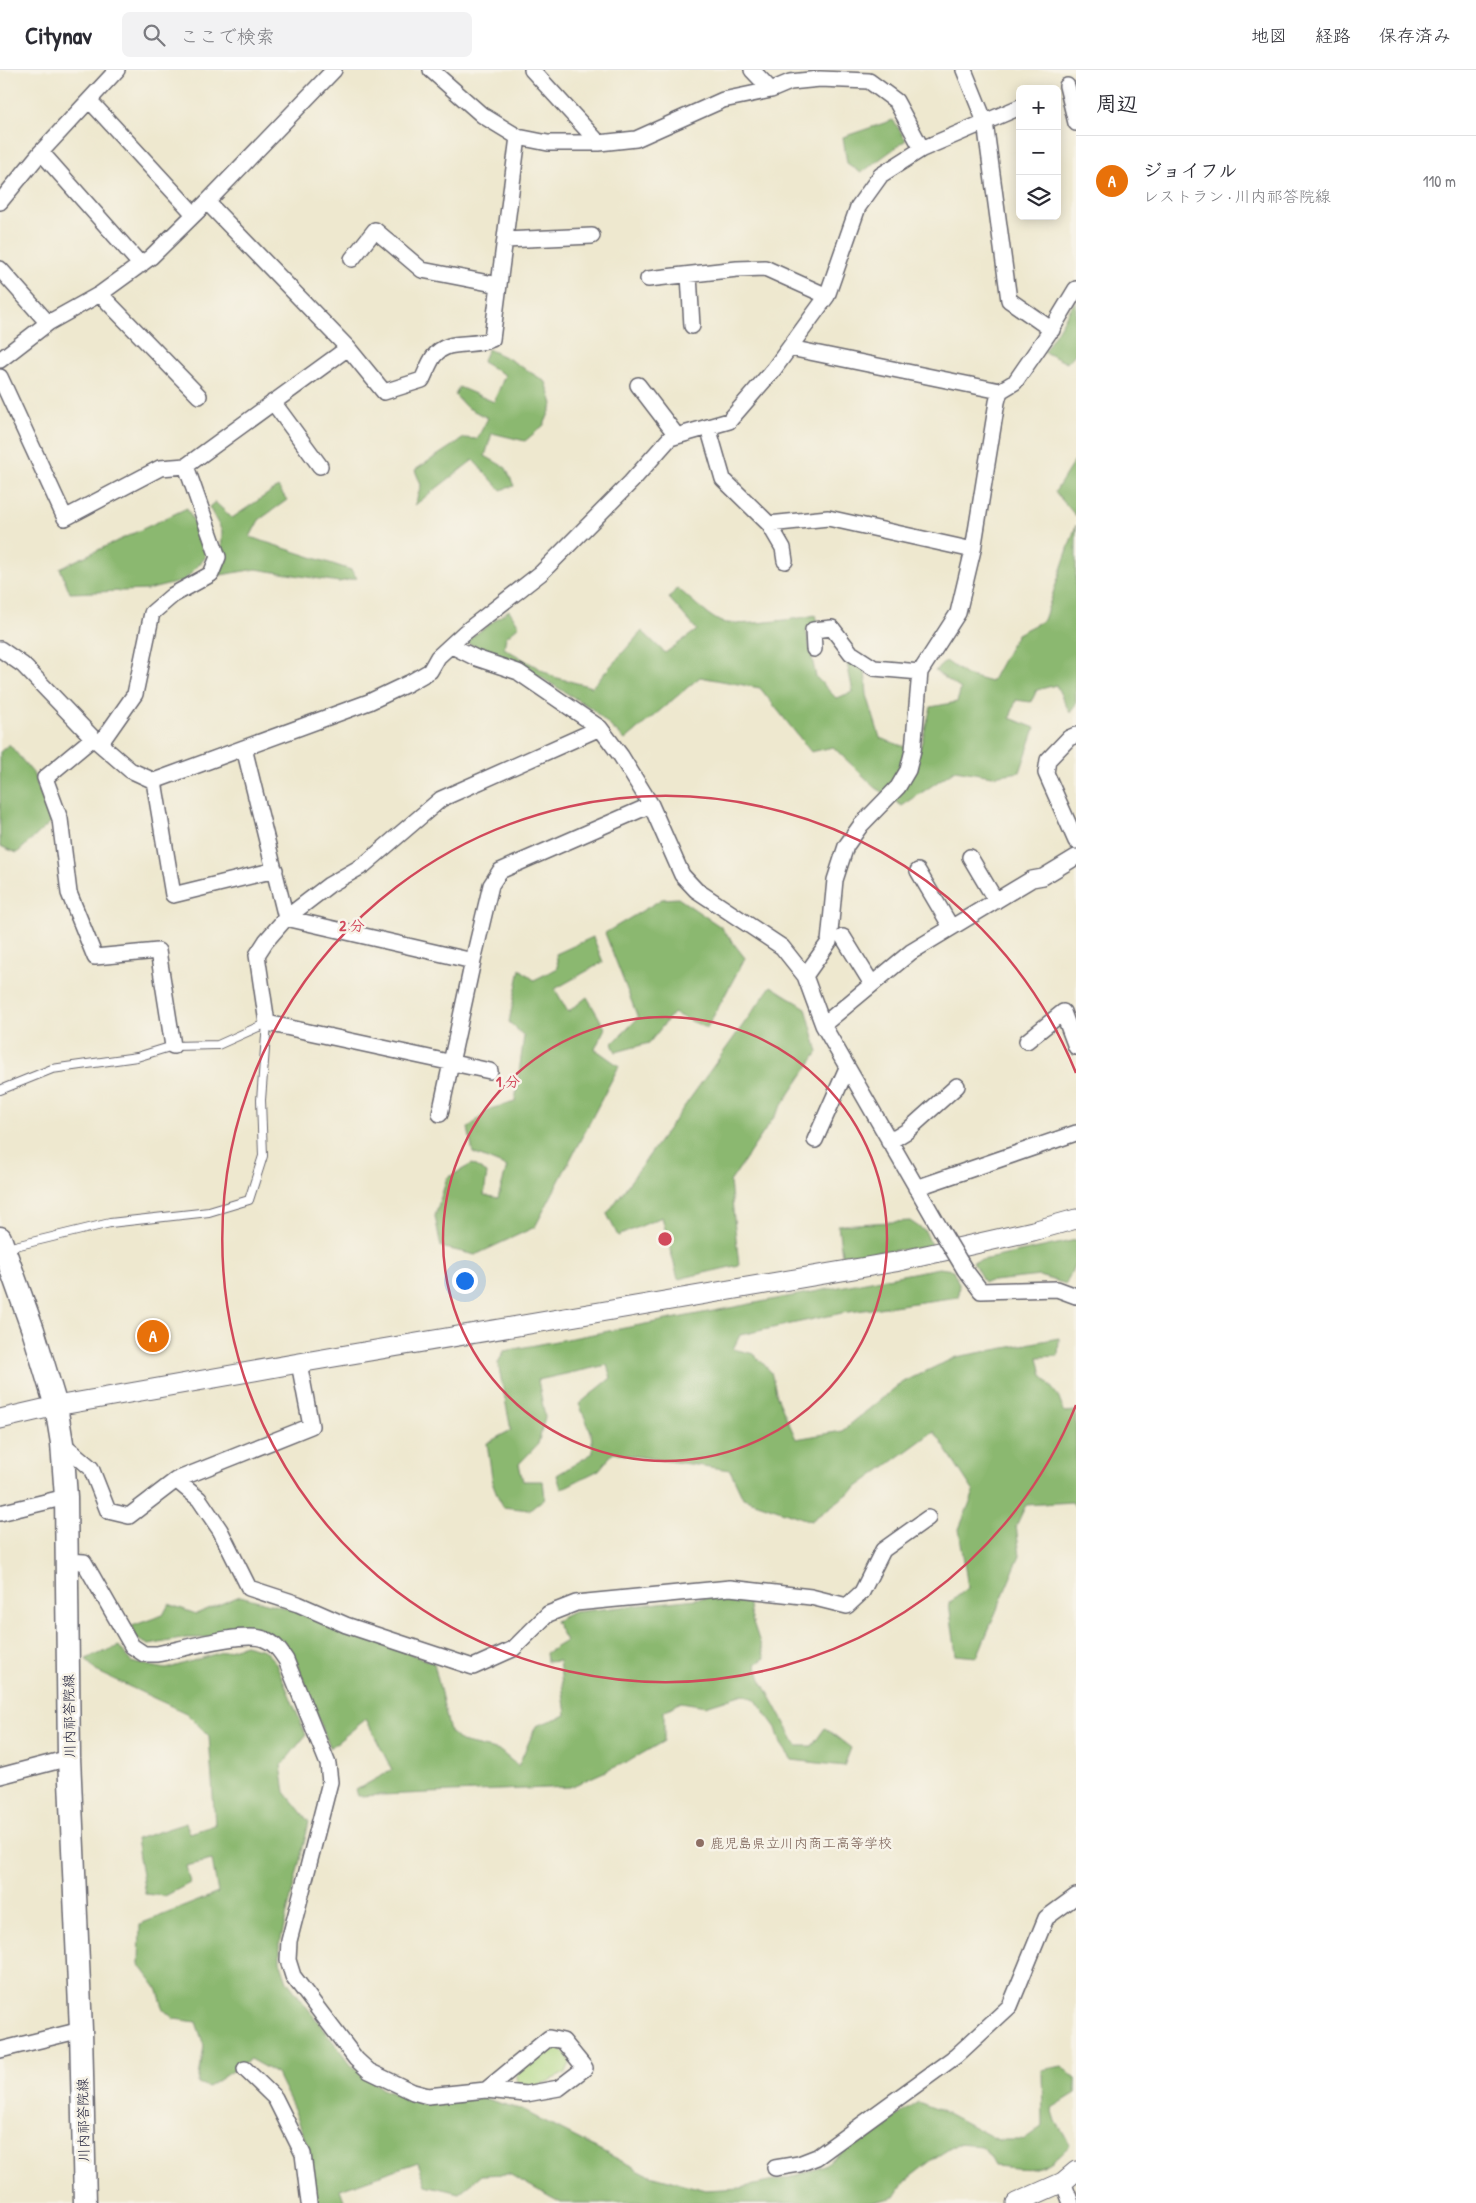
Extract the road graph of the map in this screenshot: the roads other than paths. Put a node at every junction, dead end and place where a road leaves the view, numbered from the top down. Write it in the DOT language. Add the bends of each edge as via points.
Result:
graph roads {
  1 [pos="117,70"];
  2 [pos="334,70"];
  3 [pos="431,70"];
  4 [pos="532,70"];
  5 [pos="752,70"];
  6 [pos="964,70"];
  7 [pos="1067,86"];
  8 [pos="770,90"];
  9 [pos="90,100"];
  10 [pos="1016,109"];
  11 [pos="985,122"];
  12 [pos="1076,123"];
  13 [pos="518,137"];
  14 [pos="599,143"];
  15 [pos="922,150"];
  16 [pos="41,152"];
  17 [pos="0,202"];
  18 [pos="207,202"];
  19 [pos="194,214"];
  20 [pos="592,236"];
  21 [pos="505,240"];
  22 [pos="352,259"];
  23 [pos="141,265"];
  24 [pos="0,269"];
  25 [pos="688,275"];
  26 [pos="648,279"];
  27 [pos="499,285"];
  28 [pos="1076,289"];
  29 [pos="100,294"];
  30 [pos="827,296"];
  31 [pos="48,323"];
  32 [pos="692,326"];
  33 [pos="1052,330"];
  34 [pos="348,348"];
  35 [pos="790,348"];
  36 [pos="0,360"];
  37 [pos="0,377"];
  38 [pos="638,385"];
  39 [pos="1000,391"];
  40 [pos="199,396"];
  41 [pos="273,402"];
  42 [pos="708,427"];
  43 [pos="677,436"];
  44 [pos="186,466"];
  45 [pos="320,466"];
  46 [pos="770,524"];
  47 [pos="972,550"];
  48 [pos="785,561"];
  49 [pos="452,646"];
  50 [pos="0,649"];
  51 [pos="814,649"];
  52 [pos="920,672"];
  53 [pos="600,728"];
  54 [pos="1076,735"];
  55 [pos="97,741"];
  56 [pos="244,748"];
  57 [pos="154,780"];
  58 [pos="651,805"];
  59 [pos="1076,841"];
  60 [pos="970,856"];
  61 [pos="1076,857"];
  62 [pos="275,870"];
  63 [pos="918,871"];
  64 [pos="996,901"];
  65 [pos="286,918"];
  66 [pos="951,928"];
  67 [pos="843,937"];
  68 [pos="473,961"];
  69 [pos="805,976"];
  70 [pos="872,984"];
  71 [pos="267,1023"];
  72 [pos="823,1025"];
  73 [pos="1027,1041"];
  74 [pos="173,1046"];
  75 [pos="1076,1046"];
  76 [pos="452,1062"];
  77 [pos="847,1068"];
  78 [pos="490,1071"];
  79 [pos="957,1086"];
  80 [pos="0,1090"];
  81 [pos="440,1114"];
  82 [pos="1076,1133"];
  83 [pos="815,1140"];
  84 [pos="890,1142"];
  85 [pos="916,1188"];
  86 [pos="1076,1218"];
  87 [pos="2,1243"];
  88 [pos="1076,1296"];
  89 [pos="299,1363"];
  90 [pos="56,1406"];
  91 [pos="0,1419"];
  92 [pos="62,1443"];
  93 [pos="176,1480"];
  94 [pos="66,1497"];
  95 [pos="0,1513"];
  96 [pos="928,1518"];
  97 [pos="68,1561"];
  98 [pos="69,1758"];
  99 [pos="0,1776"];
  100 [pos="1076,1896"];
  101 [pos="81,2030"];
  102 [pos="0,2050"];
  103 [pos="245,2069"];
  104 [pos="486,2090"];
  105 [pos="775,2168"];
  106 [pos="1069,2176"];
  107 [pos="85,2203"];
  108 [pos="309,2203"];
  109 [pos="1016,2203"];
  110 [pos="1071,2203"];
  1 -- 9 [label="street"];
  2 -- 18 [label="street"];
  3 -- 13 [label="street" via="482,116"];
  4 -- 14 [label="street"];
  5 -- 8 [label="street"];
  6 -- 11 [label="street"];
  7 -- 12 [label="street"];
  8 -- 14 [label="street" via="723,100 636,139"];
  8 -- 15 [label="street" via="790,82 820,79 869,81 896,102"];
  9 -- 16 [label="street"];
  9 -- 19 [label="street"];
  10 -- 11 [label="street"];
  11 -- 15 [label="street"];
  11 -- 33 [label="street" via="1009,300"];
  13 -- 14 [label="street" via="548,143"];
  13 -- 21 [label="street"];
  15 -- 30 [label="street" via="881,175 858,207"];
  16 -- 17 [label="street"];
  16 -- 23 [label="street"];
  18 -- 19 [label="street"];
  18 -- 34 [label="street"];
  19 -- 23 [label="street"];
  20 -- 21 [label="street"];
  21 -- 27 [label="street"];
  22 -- 27 [label="street" via="375,230 422,270"];
  23 -- 29 [label="street"];
  24 -- 31 [label="street"];
  25 -- 26 [label="street"];
  25 -- 30 [label="street" via="766,268"];
  25 -- 32 [label="street"];
  27 -- 34 [label="street" via="492,339 481,344 448,345 435,355 422,380 384,392"];
  28 -- 33 [label="street"];
  29 -- 31 [label="street"];
  29 -- 40 [label="street"];
  30 -- 35 [label="street"];
  31 -- 36 [label="street"];
  33 -- 39 [label="street" via="1015,382"];
  34 -- 41 [label="street"];
  35 -- 39 [label="street"];
  35 -- 42 [label="street" via="729,421"];
  37 -- 44 [label="street" via="65,518 160,468"];
  38 -- 43 [label="street"];
  39 -- 47 [label="street"];
  41 -- 44 [label="street"];
  41 -- 45 [label="street"];
  42 -- 43 [label="street"];
  42 -- 46 [label="street" via="724,479"];
  43 -- 49 [label="street" via="670,438 541,573"];
  44 -- 55 [label="street" via="218,558 211,574 174,595 152,613 135,694"];
  46 -- 47 [label="street" via="828,518"];
  46 -- 48 [label="street"];
  47 -- 52 [label="street" via="958,613"];
  49 -- 53 [label="street" via="518,672"];
  49 -- 56 [label="street" via="438,657 430,671 409,684"];
  50 -- 55 [label="street" via="23,665"];
  51 -- 52 [label="street" via="813,630 832,628 851,653 874,668"];
  52 -- 69 [label="street" via="908,770 898,787 846,846 835,880 828,942"];
  53 -- 58 [label="street"];
  53 -- 65 [label="street" via="441,799 364,865 329,885"];
  54 -- 59 [label="street" via="1048,760 1046,773"];
  55 -- 57 [label="street" via="130,770"];
  55 -- 74 [label="street" via="45,778 60,819 69,893 95,957 158,952"];
  56 -- 57 [label="street"];
  56 -- 62 [label="street"];
  57 -- 62 [label="street" via="173,895"];
  58 -- 68 [label="street" via="500,871 490,885"];
  58 -- 69 [label="street" via="682,875 696,890 782,947"];
  60 -- 64 [label="street"];
  61 -- 64 [label="street"];
  62 -- 65 [label="street"];
  63 -- 66 [label="street"];
  64 -- 66 [label="street"];
  65 -- 68 [label="street"];
  65 -- 71 [label="street" via="257,956"];
  66 -- 70 [label="street" via="911,952"];
  67 -- 70 [label="street"];
  68 -- 76 [label="street"];
  69 -- 72 [label="street"];
  70 -- 72 [label="street"];
  71 -- 74 [label="lane" via="218,1045"];
  71 -- 76 [label="street"];
  71 -- 87 [label="lane" via="261,1100 263,1156 249,1200 210,1212 110,1223"];
  72 -- 77 [label="street"];
  73 -- 75 [label="street" via="1063,1012"];
  74 -- 80 [label="lane" via="137,1057 52,1069"];
  76 -- 78 [label="street"];
  76 -- 81 [label="street"];
  77 -- 83 [label="street"];
  77 -- 84 [label="street"];
  79 -- 84 [label="street"];
  82 -- 85 [label="street"];
  84 -- 85 [label="street"];
  85 -- 88 [label="street, bridge" via="965,1270 981,1290 1057,1290"];
  86 -- 89 [label="street" via="895,1262"];
  87 -- 90 [label="main road, 川内祁答院線"];
  89 -- 90 [label="street"];
  89 -- 93 [label="street" via="311,1426"];
  90 -- 91 [label="street"];
  90 -- 92 [label="main road, 川内祁答院線"];
  92 -- 93 [label="street" via="91,1468 108,1511 129,1516"];
  92 -- 94 [label="main road, 川内祁答院線"];
  93 -- 96 [label="street" via="199,1499 220,1530 249,1588 298,1604 346,1625 473,1667 513,1649 548,1614 576,1603 730,1588 811,1597 847,1606 862,1592 883,1550"];
  94 -- 95 [label="street"];
  94 -- 97 [label="main road, 川内祁答院線"];
  97 -- 98 [label="main road, 川内祁答院線"];
  97 -- 104 [label="street" via="84,1562 132,1646 144,1654 244,1636 264,1639 278,1648 286,1660 328,1764 330,1782 289,1941 288,1960 293,1976 356,2059 369,2070 412,2092 428,2096"];
  98 -- 99 [label="street"];
  98 -- 101 [label="main road, 川内祁答院線"];
  100 -- 105 [label="street" via="1046,1918 1010,2006 956,2056 817,2157"];
  101 -- 102 [label="street"];
  101 -- 107 [label="main road, 川内祁答院線"];
  103 -- 108 [label="street" via="275,2098 303,2154"];
  104 -- 104 [label="street" via="549,2038 562,2041 585,2068 559,2088 526,2094"];
  106 -- 109 [label="street"];
  106 -- 110 [label="street"];
}
